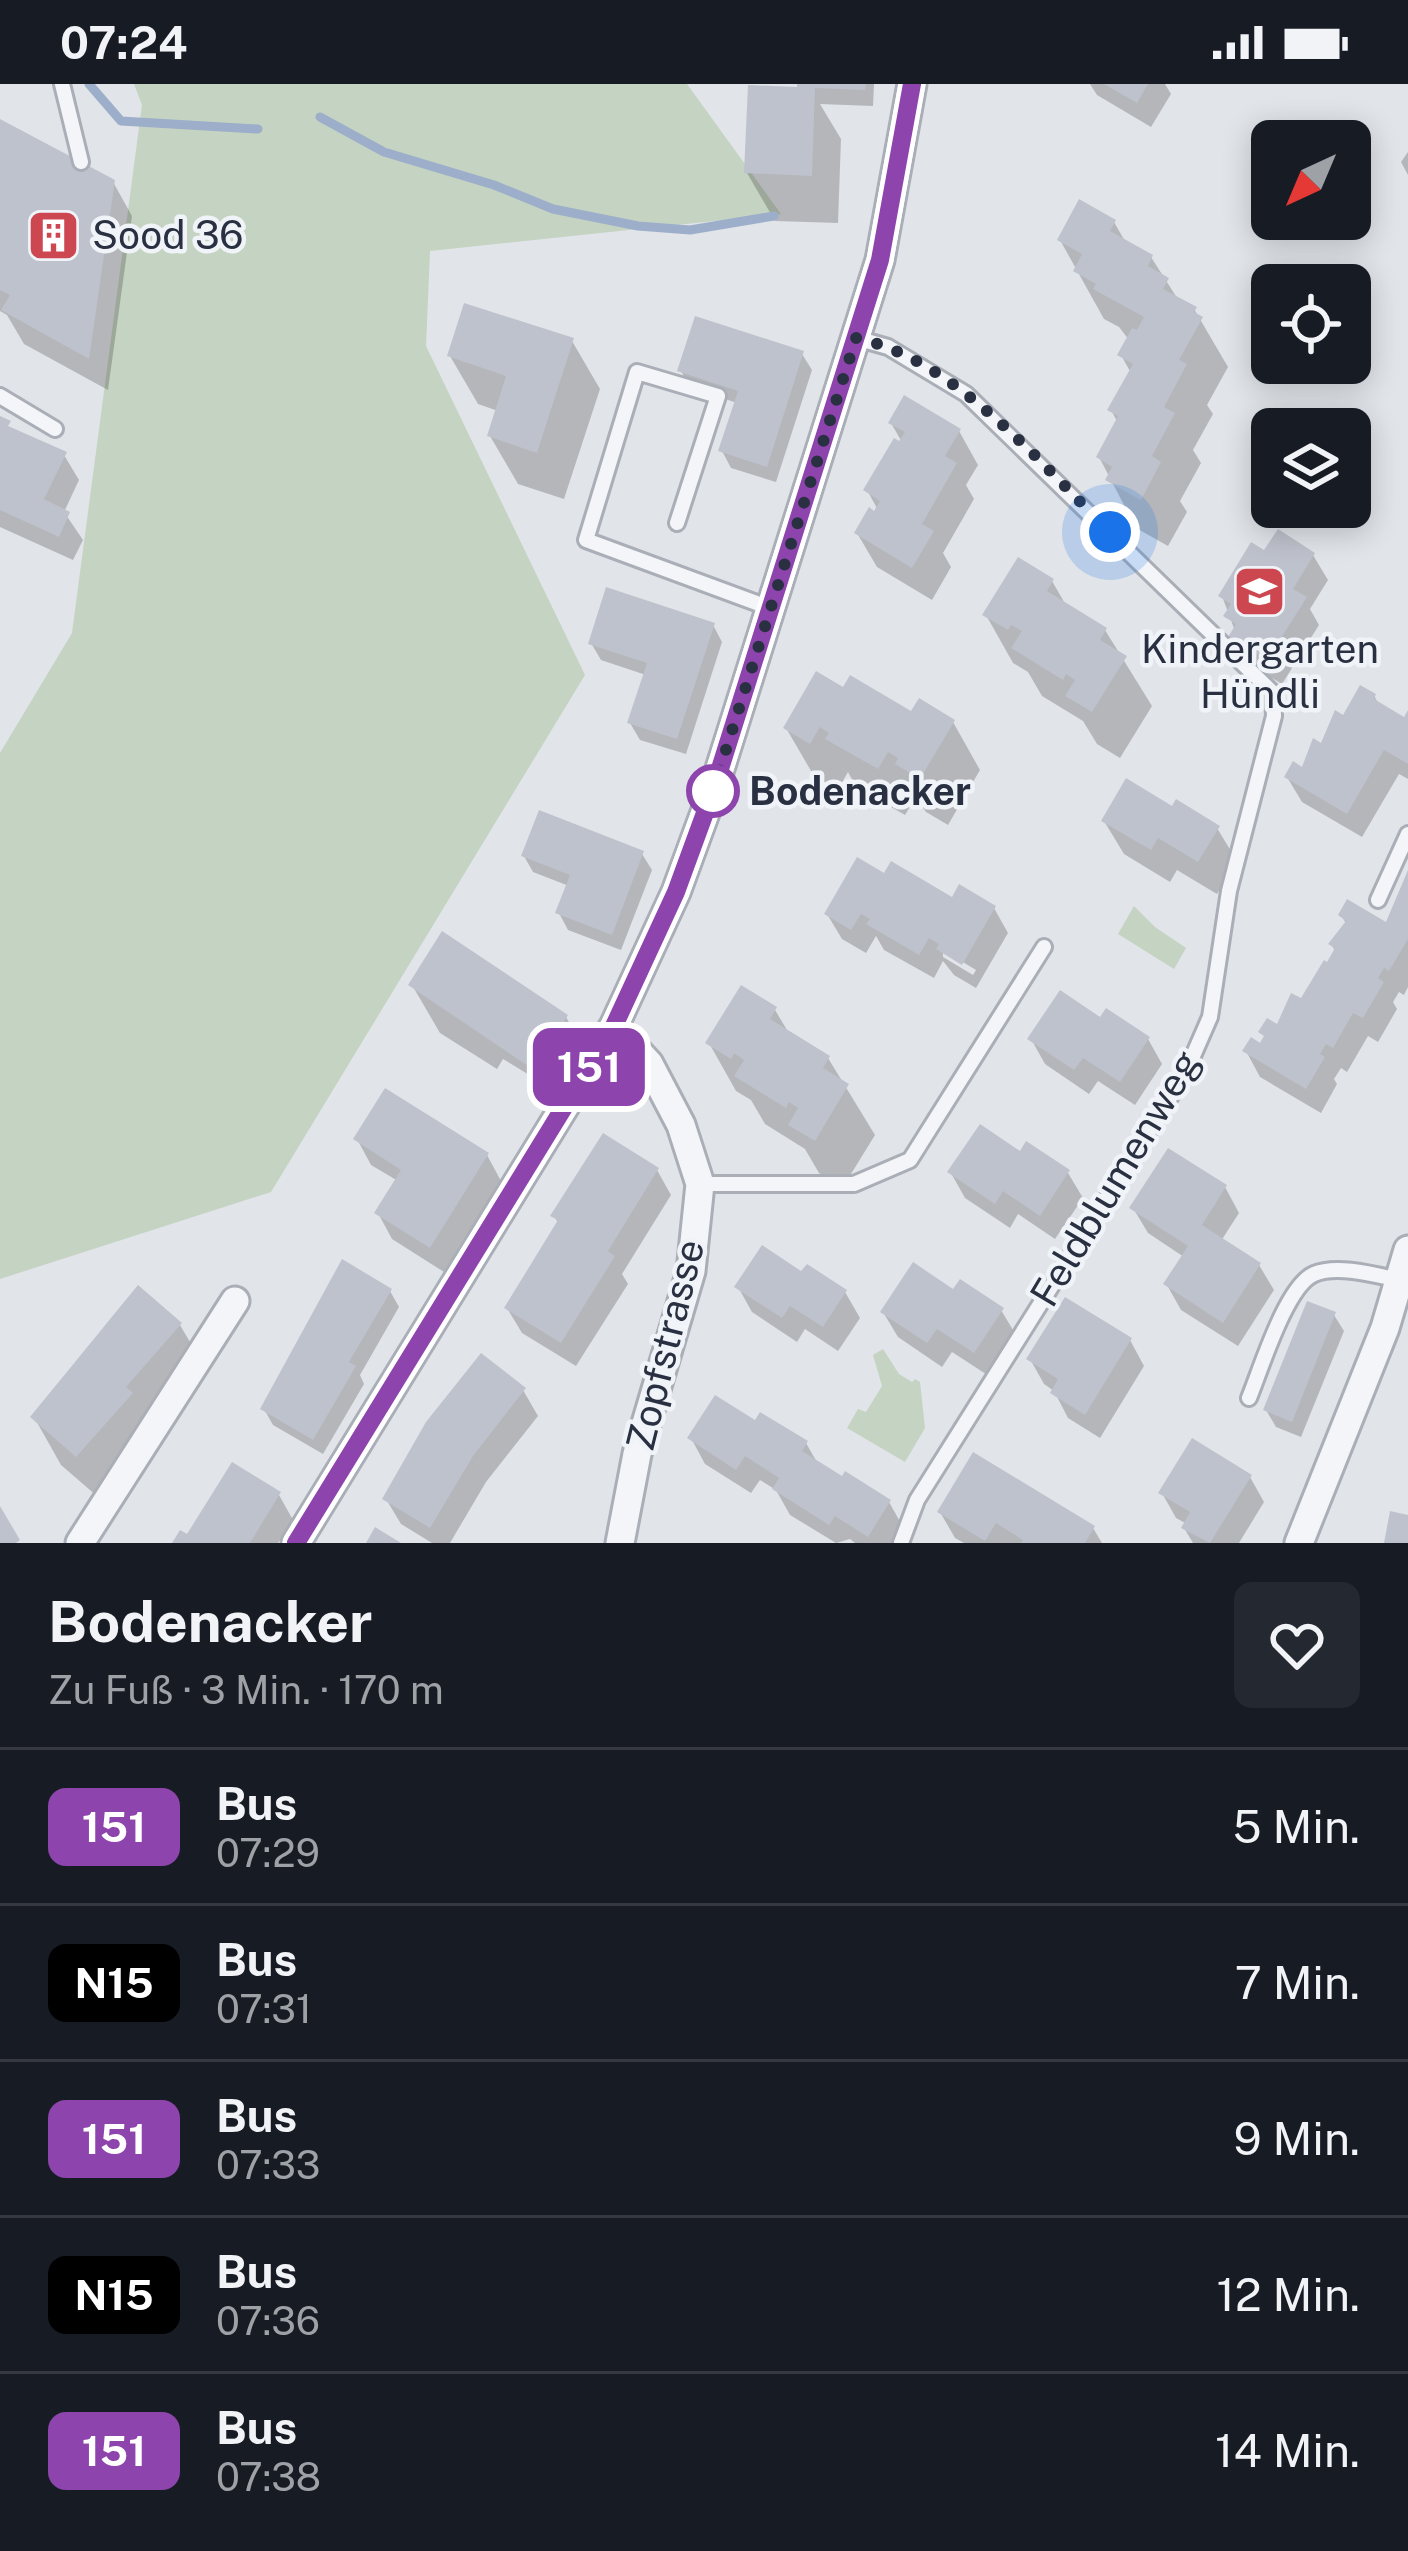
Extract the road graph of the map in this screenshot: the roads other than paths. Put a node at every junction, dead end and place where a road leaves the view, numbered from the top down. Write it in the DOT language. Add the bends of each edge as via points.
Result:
graph roads {
  1 [pos="62,84"];
  2 [pos="912,84"];
  3 [pos="81,162"];
  4 [pos="856,338"];
  5 [pos="0,396"];
  6 [pos="55,429"];
  7 [pos="676,523"];
  8 [pos="770,608"];
  9 [pos="1408,834"];
  10 [pos="1378,900"];
  11 [pos="1044,946"];
  12 [pos="614,1026"];
  13 [pos="700,1184"];
  14 [pos="1408,1250"];
  15 [pos="1399,1280"];
  16 [pos="235,1301"];
  17 [pos="1249,1398"];
  18 [pos="80,1543"];
  19 [pos="296,1543"];
  20 [pos="620,1543"];
  21 [pos="901,1543"];
  22 [pos="1299,1543"];
  1 -- 3 [label="lane"];
  2 -- 4 [label="street" via="880,260"];
  4 -- 8 [label="street"];
  4 -- 21 [label="lane, Feldblumenweg" via="888,346 966,394 1273,693 1274,716 1229,891 1210,1017 1186,1072 952,1442"];
  5 -- 6 [label="lane"];
  7 -- 8 [label="lane" via="718,396 637,372 586,540"];
  8 -- 12 [label="street" via="676,892"];
  9 -- 10 [label="lane"];
  11 -- 13 [label="lane" via="910,1160 854,1184"];
  12 -- 13 [label="street, Zopfstrasse" via="649,1064"];
  12 -- 19 [label="street"];
  13 -- 20 [label="street, Zopfstrasse" via="691,1271 637,1454"];
  14 -- 15 [label="street"];
  15 -- 17 [label="lane" via="1328,1270 1310,1275 1296,1289"];
  15 -- 22 [label="street"];
  16 -- 18 [label="street"];
}
